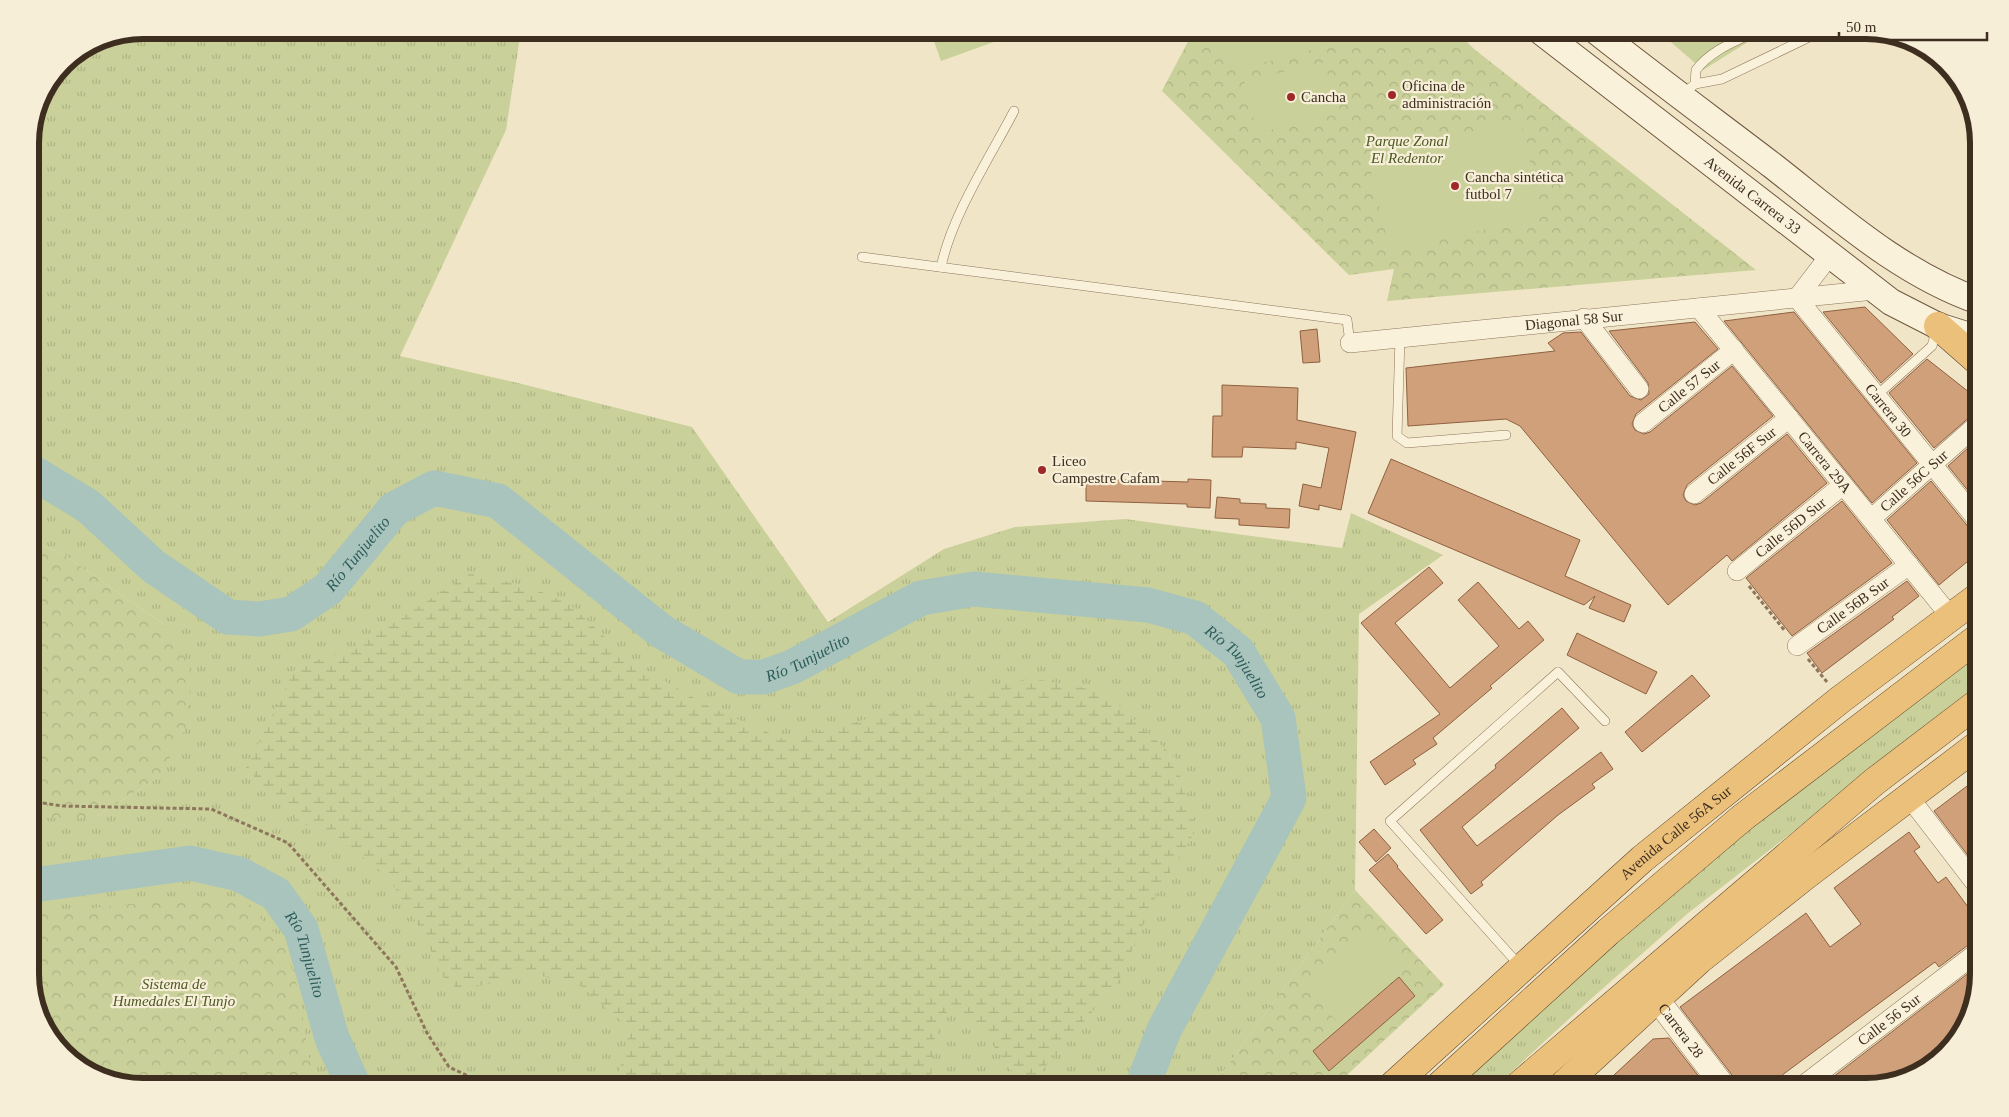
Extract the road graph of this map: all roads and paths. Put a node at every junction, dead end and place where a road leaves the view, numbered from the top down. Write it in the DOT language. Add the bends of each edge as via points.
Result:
graph roads {
  1 [pos="1551,39"];
  2 [pos="1609,39"];
  3 [pos="1740,39"];
  4 [pos="1805,39"];
  5 [pos="1688,90"];
  6 [pos="1014,112"];
  7 [pos="1851,227"];
  8 [pos="1830,255"];
  9 [pos="862,258"];
  10 [pos="941,267"];
  11 [pos="1875,290"];
  12 [pos="1950,290"];
  13 [pos="1797,298"];
  14 [pos="1970,298"];
  15 [pos="1699,308"];
  16 [pos="1584,318"];
  17 [pos="1938,326"];
  18 [pos="1970,337"];
  19 [pos="1400,338"];
  20 [pos="1350,343"];
  21 [pos="1734,350"];
  22 [pos="1970,354"];
  23 [pos="1639,389"];
  24 [pos="1877,395"];
  25 [pos="1789,418"];
  26 [pos="1643,423"];
  27 [pos="1970,430"];
  28 [pos="1506,435"];
  29 [pos="1932,462"];
  30 [pos="1843,485"];
  31 [pos="1694,494"];
  32 [pos="1970,511"];
  33 [pos="1872,518"];
  34 [pos="1909,565"];
  35 [pos="1737,571"];
  36 [pos="1970,603"];
  37 [pos="1952,617"];
  38 [pos="1970,644"];
  39 [pos="1797,646"];
  40 [pos="1951,658"];
  41 [pos="1875,675"];
  42 [pos="1970,711"];
  43 [pos="1605,721"];
  44 [pos="1970,751"];
  45 [pos="1909,797"];
  46 [pos="39,802"];
  47 [pos="1970,876"];
  48 [pos="1970,959"];
  49 [pos="1522,968"];
  50 [pos="1656,998"];
  51 [pos="473,1078"];
  52 [pos="1400,1078"];
  53 [pos="1446,1078"];
  54 [pos="1447,1078"];
  55 [pos="1528,1078"];
  56 [pos="1571,1078"];
  57 [pos="1717,1078"];
  58 [pos="1813,1078"];
  1 -- 8 [label="main road, Avenida Carrera 33"];
  2 -- 5 [label="main road"];
  3 -- 5 [label="lane" via="1721,48 1696,70"];
  4 -- 5 [label="lane" via="1722,79"];
  5 -- 7 [label="main road"];
  6 -- 10 [label="lane" via="954,226"];
  7 -- 8 [label="main road"];
  7 -- 12 [label="main road" via="1898,261"];
  8 -- 11 [label="main road, Avenida Carrera 33"];
  8 -- 13 [label="street"];
  9 -- 10 [label="lane"];
  10 -- 20 [label="lane" via="1347,320"];
  11 -- 12 [label="main road"];
  11 -- 13 [label="street, Diagonal 58 Sur"];
  11 -- 17 [label="main road, Avenida Carrera 33"];
  12 -- 14 [label="main road"];
  13 -- 15 [label="street, Diagonal 58 Sur"];
  13 -- 24 [label="street, Carrera 30"];
  15 -- 16 [label="street, Diagonal 58 Sur"];
  15 -- 21 [label="street, Carrera 29A"];
  16 -- 19 [label="street, Diagonal 58 Sur"];
  16 -- 23 [label="street"];
  17 -- 18 [label="main road, Avenida Carrera 33"];
  17 -- 22 [label="highway"];
  17 -- 24 [label="lane" via="1932,346"];
  19 -- 20 [label="street, Diagonal 58 Sur"];
  19 -- 28 [label="lane" via="1397,436 1402,441"];
  21 -- 25 [label="street, Carrera 29A"];
  21 -- 26 [label="street, Calle 57 Sur"];
  24 -- 29 [label="street, Carrera 30"];
  25 -- 30 [label="street, Carrera 29A"];
  25 -- 31 [label="street, Calle 56F Sur"];
  27 -- 29 [label="street, Calle 56C Sur"];
  29 -- 32 [label="street, Carrera 30"];
  29 -- 33 [label="street, Calle 56C Sur"];
  30 -- 33 [label="street, Carrera 29A"];
  30 -- 35 [label="street, Calle 56D Sur"];
  33 -- 34 [label="street, Carrera 29A"];
  34 -- 37 [label="street, Carrera 29A"];
  34 -- 39 [label="street, Calle 56B Sur"];
  36 -- 37 [label="highway, Avenida Calle 56A Sur"];
  37 -- 41 [label="highway, Avenida Calle 56A Sur"];
  38 -- 40 [label="highway"];
  40 -- 41 [label="highway"];
  40 -- 54 [label="highway" via="1742,818 1608,932"];
  41 -- 49 [label="highway, Avenida Calle 56A Sur" via="1733,784 1650,853"];
  42 -- 55 [label="highway" via="1874,782"];
  43 -- 49 [label="lane" via="1558,672 1390,821"];
  44 -- 45 [label="highway"];
  45 -- 47 [label="street"];
  45 -- 50 [label="highway" via="1805,876"];
  46 -- 51 [label="path" via="62,806 211,809 288,843 396,967 427,1033 449,1067"];
  48 -- 58 [label="street, Calle 56 Sur"];
  49 -- 52 [label="highway, Avenida Calle 56A Sur"];
  49 -- 53 [label="highway"];
  50 -- 56 [label="highway"];
  50 -- 57 [label="street, Carrera 28"];
}
